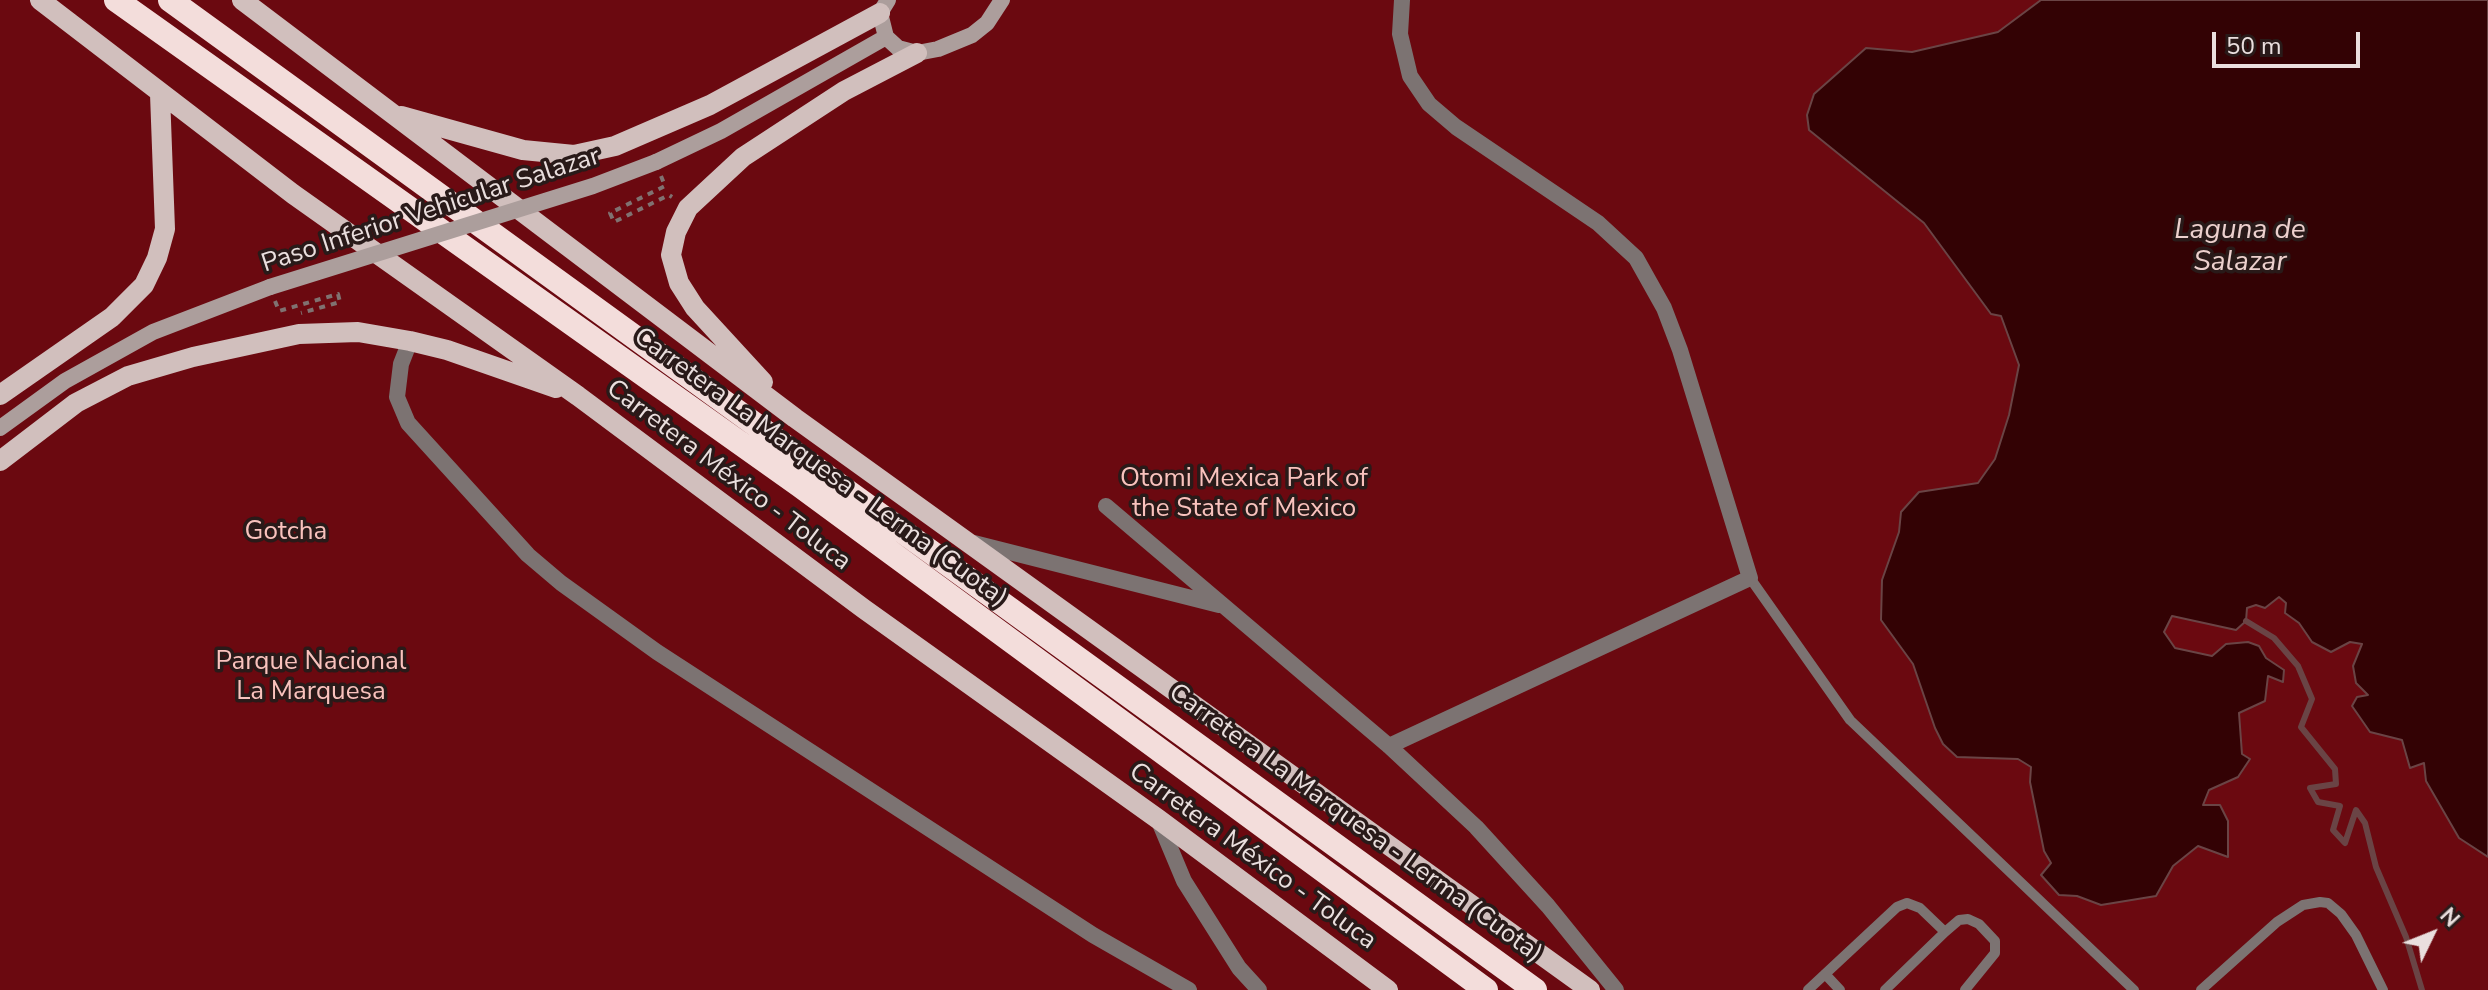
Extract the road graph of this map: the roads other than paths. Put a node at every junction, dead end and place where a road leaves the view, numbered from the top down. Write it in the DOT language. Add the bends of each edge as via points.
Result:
graph roads {
  1 [pos="40,0"];
  2 [pos="116,0"];
  3 [pos="170,0"];
  4 [pos="242,0"];
  5 [pos="1402,0"];
  6 [pos="1004,1"];
  7 [pos="884,7"];
  8 [pos="886,37"];
  9 [pos="917,53"];
  10 [pos="160,94"];
  11 [pos="385,111"];
  12 [pos="410,341"];
  13 [pos="0,395"];
  14 [pos="578,396"];
  15 [pos="795,418"];
  16 [pos="0,428"];
  17 [pos="0,461"];
  18 [pos="1106,506"];
  19 [pos="963,540"];
  20 [pos="1750,578"];
  21 [pos="1224,606"];
  22 [pos="1389,746"];
  23 [pos="1158,819"];
  24 [pos="1945,932"];
  25 [pos="1483,950"];
  26 [pos="1825,974"];
  27 [pos="1189,990"];
  28 [pos="1259,990"];
  29 [pos="1388,990"];
  30 [pos="1486,990"];
  31 [pos="1535,990"];
  32 [pos="1552,990"];
  33 [pos="1590,990"];
  34 [pos="1616,990"];
  35 [pos="1808,990"];
  36 [pos="1840,990"];
  37 [pos="1885,990"];
  38 [pos="1965,990"];
  39 [pos="2134,990"];
  40 [pos="2201,990"];
  41 [pos="2383,990"];
  1 -- 10 [label="main road, Carretera México - Toluca"];
  2 -- 30 [label="highway, Carretera La Marquesa - Lerma (Cuota)" via="799,485"];
  3 -- 25 [label="highway, Carretera La Marquesa - Lerma (Cuota)"];
  4 -- 11 [label="main road"];
  5 -- 20 [label="street" via="1400,34 1410,76 1429,104 1598,223 1636,258 1680,350"];
  6 -- 9 [label="main road" via="972,35"];
  7 -- 8 [label="main road"];
  7 -- 11 [label="main road" via="710,105 615,146 574,155 471,138"];
  8 -- 9 [label="main road" via="898,48"];
  8 -- 16 [label="main road, Paso Inferior Vehicular Salazar, bridge" via="656,162 270,287 153,332 65,381"];
  9 -- 15 [label="main road" via="844,91 743,157 688,208 676,232 671,255 679,283 695,308"];
  10 -- 13 [label="main road" via="165,229 144,285 112,317"];
  10 -- 14 [label="main road, Carretera México - Toluca"];
  11 -- 15 [label="main road"];
  12 -- 14 [label="main road"];
  12 -- 17 [label="main road" via="358,332 299,334 128,376 76,403"];
  12 -- 27 [label="street" via="397,397 408,423 528,555 561,583 657,652 1080,927"];
  14 -- 23 [label="main road, Carretera México - Toluca"];
  15 -- 19 [label="main road"];
  18 -- 21 [label="street"];
  19 -- 21 [label="street"];
  19 -- 33 [label="main road"];
  20 -- 22 [label="street"];
  20 -- 39 [label="lane" via="1850,720"];
  21 -- 22 [label="street"];
  22 -- 34 [label="street" via="1476,827"];
  23 -- 28 [label="street" via="1184,881 1239,968"];
  23 -- 29 [label="main road, Carretera México - Toluca"];
  24 -- 26 [label="lane" via="1907,903"];
  24 -- 37 [label="lane"];
  24 -- 38 [label="lane" via="1968,919 1995,941 1995,953"];
  25 -- 31 [label="highway, Carretera La Marquesa - Lerma (Cuota)"];
  25 -- 32 [label="highway"];
  26 -- 35 [label="lane"];
  26 -- 36 [label="lane"];
  40 -- 41 [label="lane" via="2277,922 2303,905 2320,902 2328,903 2349,924"];
}
